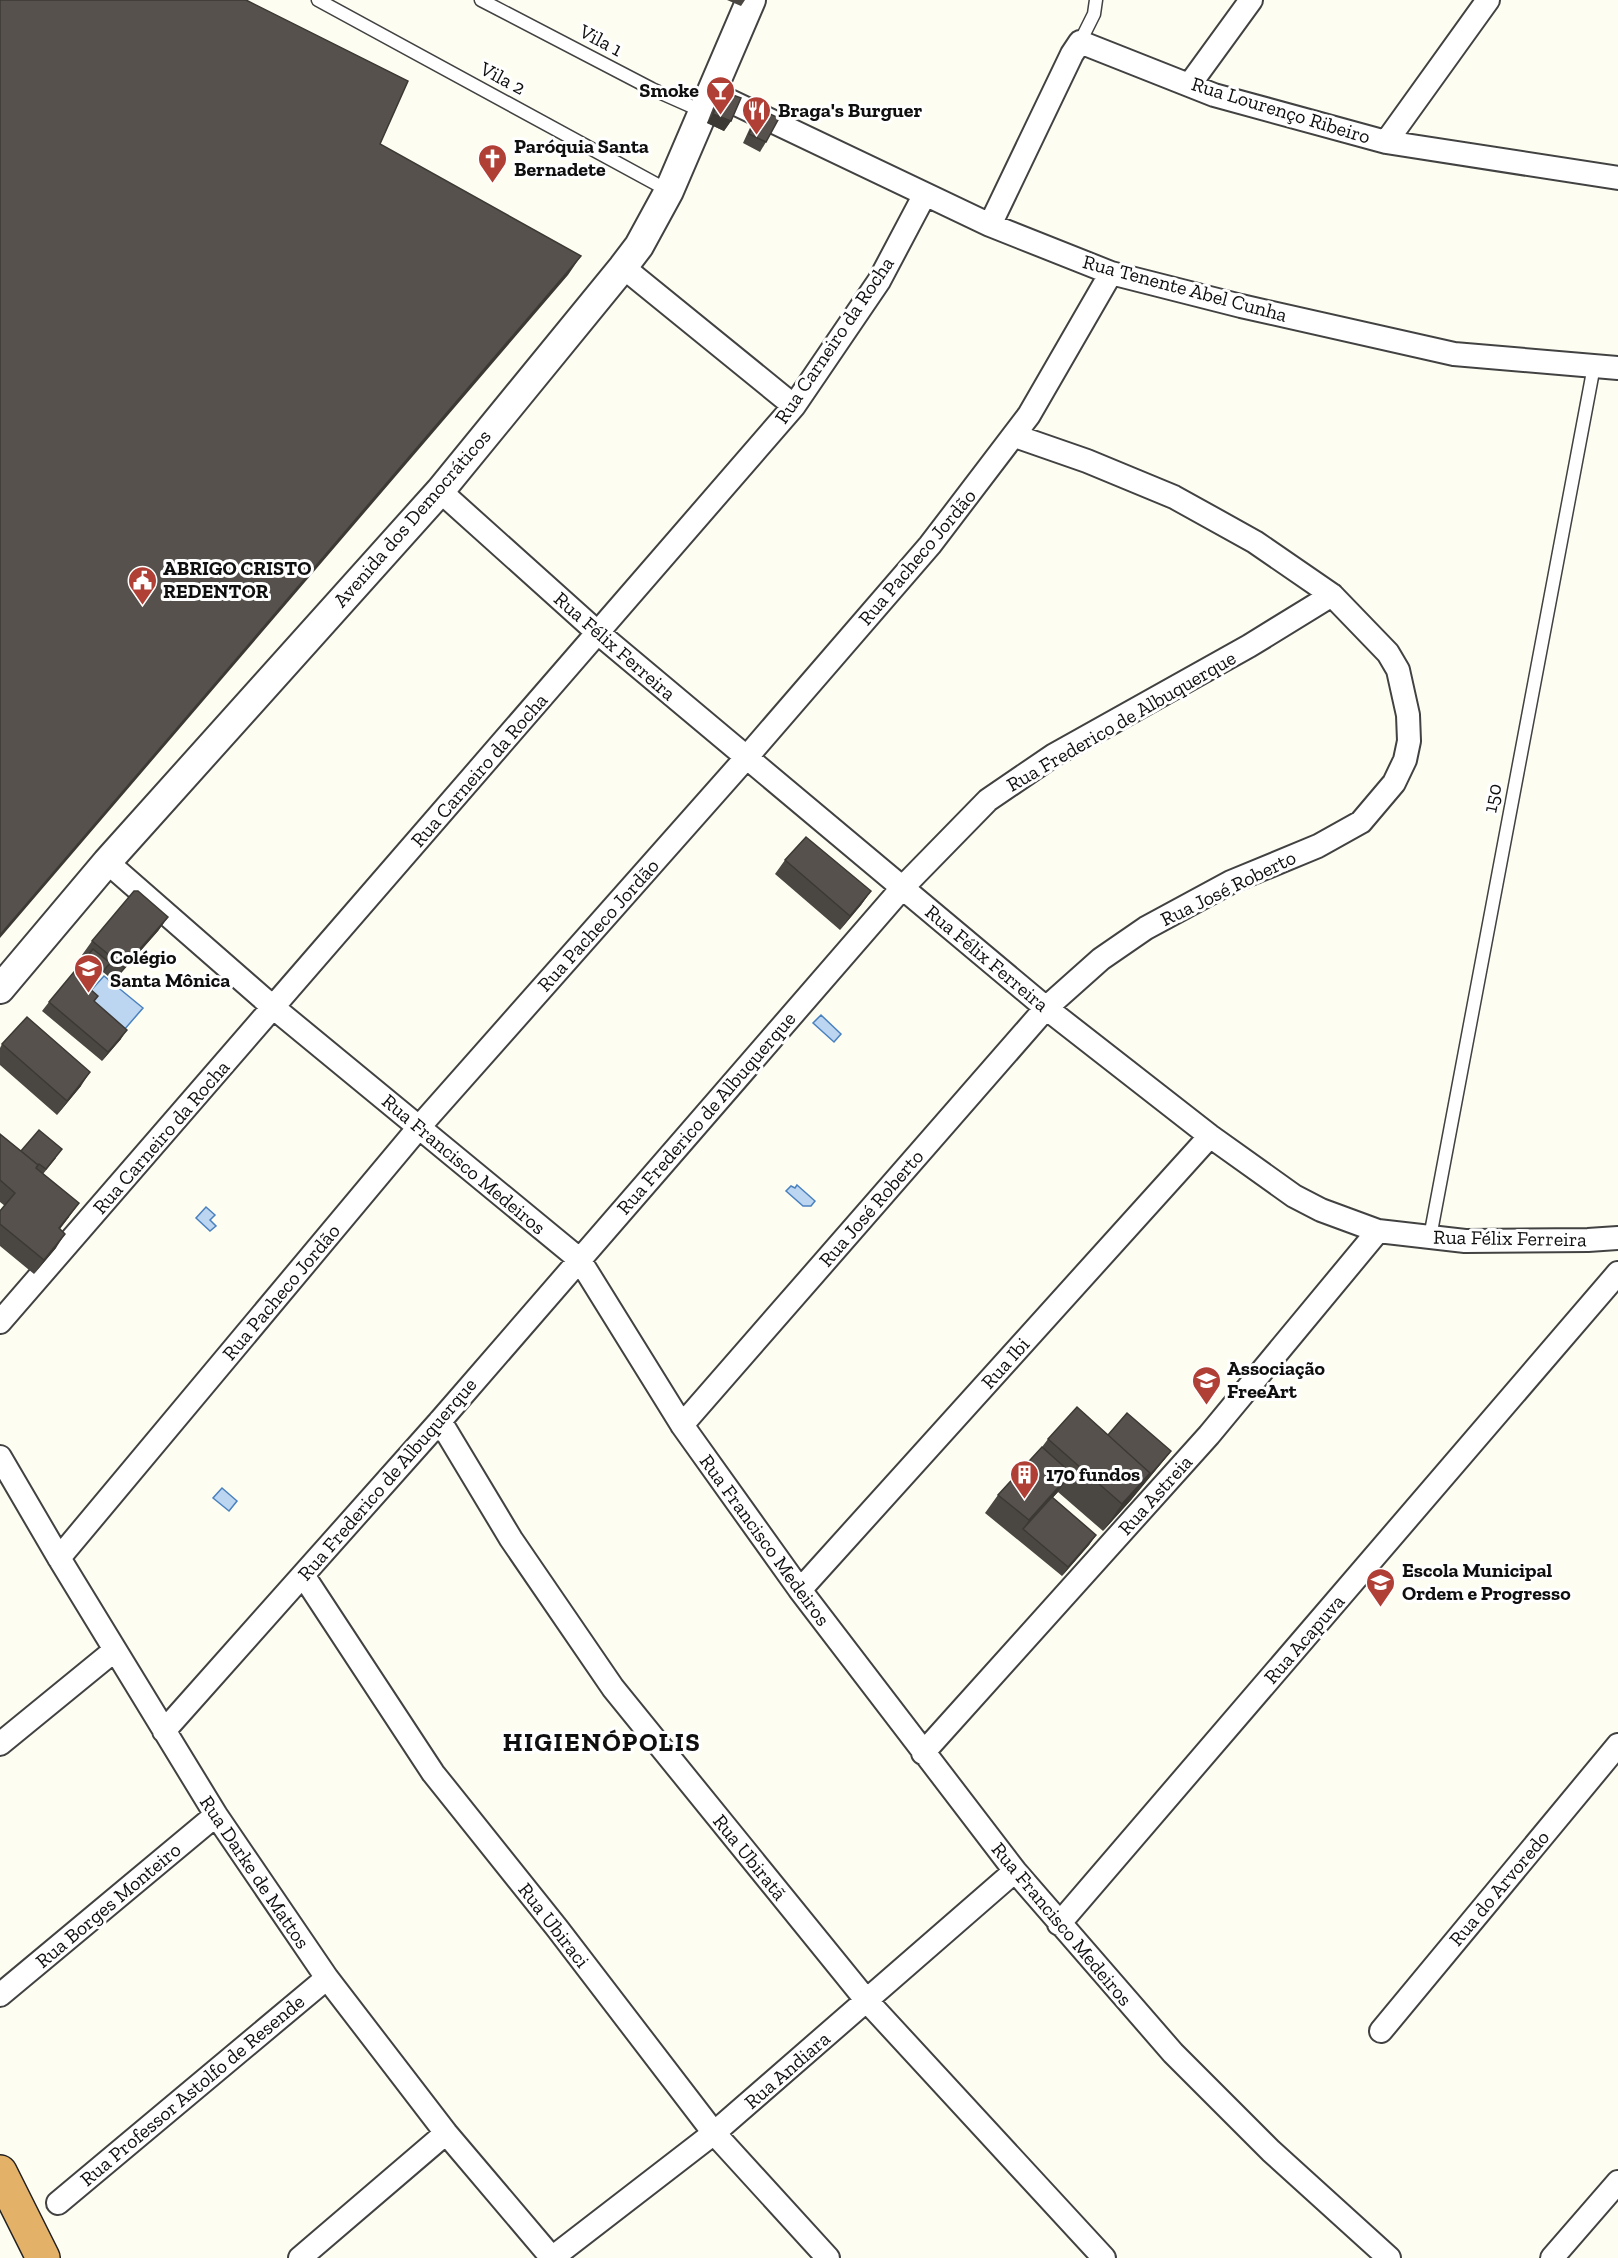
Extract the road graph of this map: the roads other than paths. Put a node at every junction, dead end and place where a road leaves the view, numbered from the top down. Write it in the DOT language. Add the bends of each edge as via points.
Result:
graph roads {
  1 [pos="318,0"];
  2 [pos="481,0"];
  3 [pos="751,0"];
  4 [pos="1096,0"];
  5 [pos="1251,0"];
  6 [pos="1488,0"];
  7 [pos="1080,42"];
  8 [pos="1190,84"];
  9 [pos="708,102"];
  10 [pos="1386,142"];
  11 [pos="1614,172"];
  12 [pos="669,191"];
  13 [pos="925,194"];
  14 [pos="990,225"];
  15 [pos="623,267"];
  16 [pos="1111,273"];
  17 [pos="1594,366"];
  18 [pos="1618,368"];
  19 [pos="794,406"];
  20 [pos="1015,436"];
  21 [pos="440,491"];
  22 [pos="1332,595"];
  23 [pos="597,632"];
  24 [pos="746,758"];
  25 [pos="107,862"];
  26 [pos="903,887"];
  27 [pos="0,988"];
  28 [pos="274,1008"];
  29 [pos="1046,1008"];
  30 [pos="420,1126"];
  31 [pos="1210,1136"];
  32 [pos="1378,1231"];
  33 [pos="1430,1238"];
  34 [pos="1618,1238"];
  35 [pos="579,1259"];
  36 [pos="1618,1273"];
  37 [pos="0,1322"];
  38 [pos="440,1421"];
  39 [pos="682,1425"];
  40 [pos="0,1457"];
  41 [pos="7,1489"];
  42 [pos="59,1558"];
  43 [pos="303,1575"];
  44 [pos="800,1590"];
  45 [pos="115,1650"];
  46 [pos="164,1731"];
  47 [pos="0,1744"];
  48 [pos="1618,1745"];
  49 [pos="923,1753"];
  50 [pos="216,1815"];
  51 [pos="1015,1871"];
  52 [pos="1059,1924"];
  53 [pos="327,1978"];
  54 [pos="0,1995"];
  55 [pos="867,2001"];
  56 [pos="1381,2031"];
  57 [pos="446,2133"];
  58 [pos="714,2133"];
  59 [pos="0,2172"];
  60 [pos="1618,2182"];
  61 [pos="58,2203"];
  62 [pos="0,2208"];
  63 [pos="32,2258"];
  64 [pos="43,2258"];
  65 [pos="300,2258"];
  66 [pos="552,2258"];
  67 [pos="828,2258"];
  68 [pos="1104,2258"];
  69 [pos="1389,2258"];
  70 [pos="1552,2258"];
  1 -- 12 [label="lane, Vila 2"];
  2 -- 9 [label="lane, Vila 1" via="652,89"];
  3 -- 9 [label="street, Avenida dos Democráticos"];
  4 -- 7 [label="lane" via="1094,14"];
  5 -- 8 [label="street"];
  6 -- 10 [label="street"];
  7 -- 8 [label="street, Rua Lourenço Ribeiro"];
  7 -- 14 [label="street"];
  8 -- 10 [label="street, Rua Lourenço Ribeiro"];
  9 -- 12 [label="street, Avenida dos Democráticos"];
  9 -- 13 [label="street, Rua Tenente Abel Cunha"];
  10 -- 11 [label="street, Rua Lourenço Ribeiro"];
  12 -- 15 [label="street, Avenida dos Democráticos"];
  13 -- 14 [label="street, Rua Tenente Abel Cunha"];
  13 -- 19 [label="street, Rua Carneiro da Rocha" via="879,281"];
  14 -- 16 [label="street, Rua Tenente Abel Cunha"];
  15 -- 19 [label="street"];
  15 -- 21 [label="street, Avenida dos Democráticos"];
  16 -- 17 [label="street, Rua Tenente Abel Cunha" via="1454,354"];
  16 -- 20 [label="street, Rua Pacheco Jordão"];
  17 -- 18 [label="street, Rua Tenente Abel Cunha"];
  17 -- 33 [label="lane, 150"];
  19 -- 23 [label="street, Rua Carneiro da Rocha"];
  20 -- 22 [label="street, Rua José Roberto" via="1174,497 1255,542"];
  20 -- 24 [label="street, Rua Pacheco Jordão" via="930,545"];
  21 -- 23 [label="street, Rua Félix Ferreira"];
  21 -- 25 [label="street, Avenida dos Democráticos"];
  22 -- 26 [label="street, Rua Frederico de Albuquerque" via="1054,755 988,800"];
  22 -- 29 [label="street, Rua José Roberto" via="1388,653 1398,670 1409,741 1394,783 1361,822 1318,846 1231,882 1146,928 1101,959"];
  23 -- 24 [label="street, Rua Félix Ferreira"];
  23 -- 28 [label="street, Rua Carneiro da Rocha"];
  24 -- 26 [label="street, Rua Félix Ferreira"];
  24 -- 30 [label="street, Rua Pacheco Jordão"];
  25 -- 27 [label="street, Avenida dos Democráticos"];
  25 -- 28 [label="street, Rua Francisco Medeiros"];
  26 -- 29 [label="street, Rua Félix Ferreira"];
  26 -- 35 [label="street, Rua Frederico de Albuquerque"];
  28 -- 30 [label="street, Rua Francisco Medeiros"];
  28 -- 37 [label="street, Rua Carneiro da Rocha"];
  29 -- 31 [label="street, Rua Félix Ferreira"];
  29 -- 39 [label="street, Rua José Roberto"];
  30 -- 35 [label="street, Rua Francisco Medeiros"];
  30 -- 42 [label="street, Rua Pacheco Jordão"];
  31 -- 32 [label="street, Rua Félix Ferreira" via="1294,1196"];
  31 -- 44 [label="street, Rua Ibi"];
  32 -- 33 [label="street, Rua Félix Ferreira"];
  32 -- 49 [label="street, Rua Astreia" via="1209,1435"];
  33 -- 34 [label="street, Rua Félix Ferreira"];
  35 -- 38 [label="street, Rua Frederico de Albuquerque"];
  35 -- 39 [label="street, Rua Francisco Medeiros"];
  36 -- 52 [label="street, Rua Acapuva"];
  38 -- 43 [label="street, Rua Frederico de Albuquerque"];
  38 -- 55 [label="street, Rua Ubiratã" via="511,1539 613,1688"];
  39 -- 44 [label="street, Rua Francisco Medeiros"];
  40 -- 41 [label="street, Rua Darke de Mattos"];
  41 -- 42 [label="street, Rua Darke de Mattos"];
  42 -- 45 [label="street, Rua Darke de Mattos"];
  43 -- 46 [label="street, Rua Frederico de Albuquerque"];
  43 -- 58 [label="street, Rua Ubiraci" via="433,1773"];
  44 -- 49 [label="street, Rua Francisco Medeiros"];
  45 -- 46 [label="street, Rua Darke de Mattos"];
  45 -- 47 [label="street"];
  46 -- 50 [label="street, Rua Darke de Mattos"];
  48 -- 56 [label="street, Rua do Arvoredo"];
  49 -- 51 [label="street, Rua Francisco Medeiros"];
  50 -- 53 [label="street, Rua Darke de Mattos"];
  50 -- 54 [label="street, Rua Borges Monteiro"];
  51 -- 52 [label="street, Rua Francisco Medeiros"];
  51 -- 55 [label="street, Rua Andiara"];
  52 -- 69 [label="street, Rua Francisco Medeiros" via="1182,2061 1271,2151"];
  53 -- 57 [label="street, Rua Darke de Mattos"];
  53 -- 61 [label="street, Rua Professor Astolfo de Resende"];
  55 -- 58 [label="street, Rua Andiara"];
  55 -- 68 [label="street, Rua Ubiratã"];
  57 -- 65 [label="street"];
  57 -- 66 [label="street, Rua Darke de Mattos"];
  58 -- 66 [label="street, Rua Andiara"];
  58 -- 67 [label="street, Rua Ubiraci"];
  59 -- 64 [label="highway"];
  60 -- 70 [label="street"];
  62 -- 63 [label="highway"];
}
